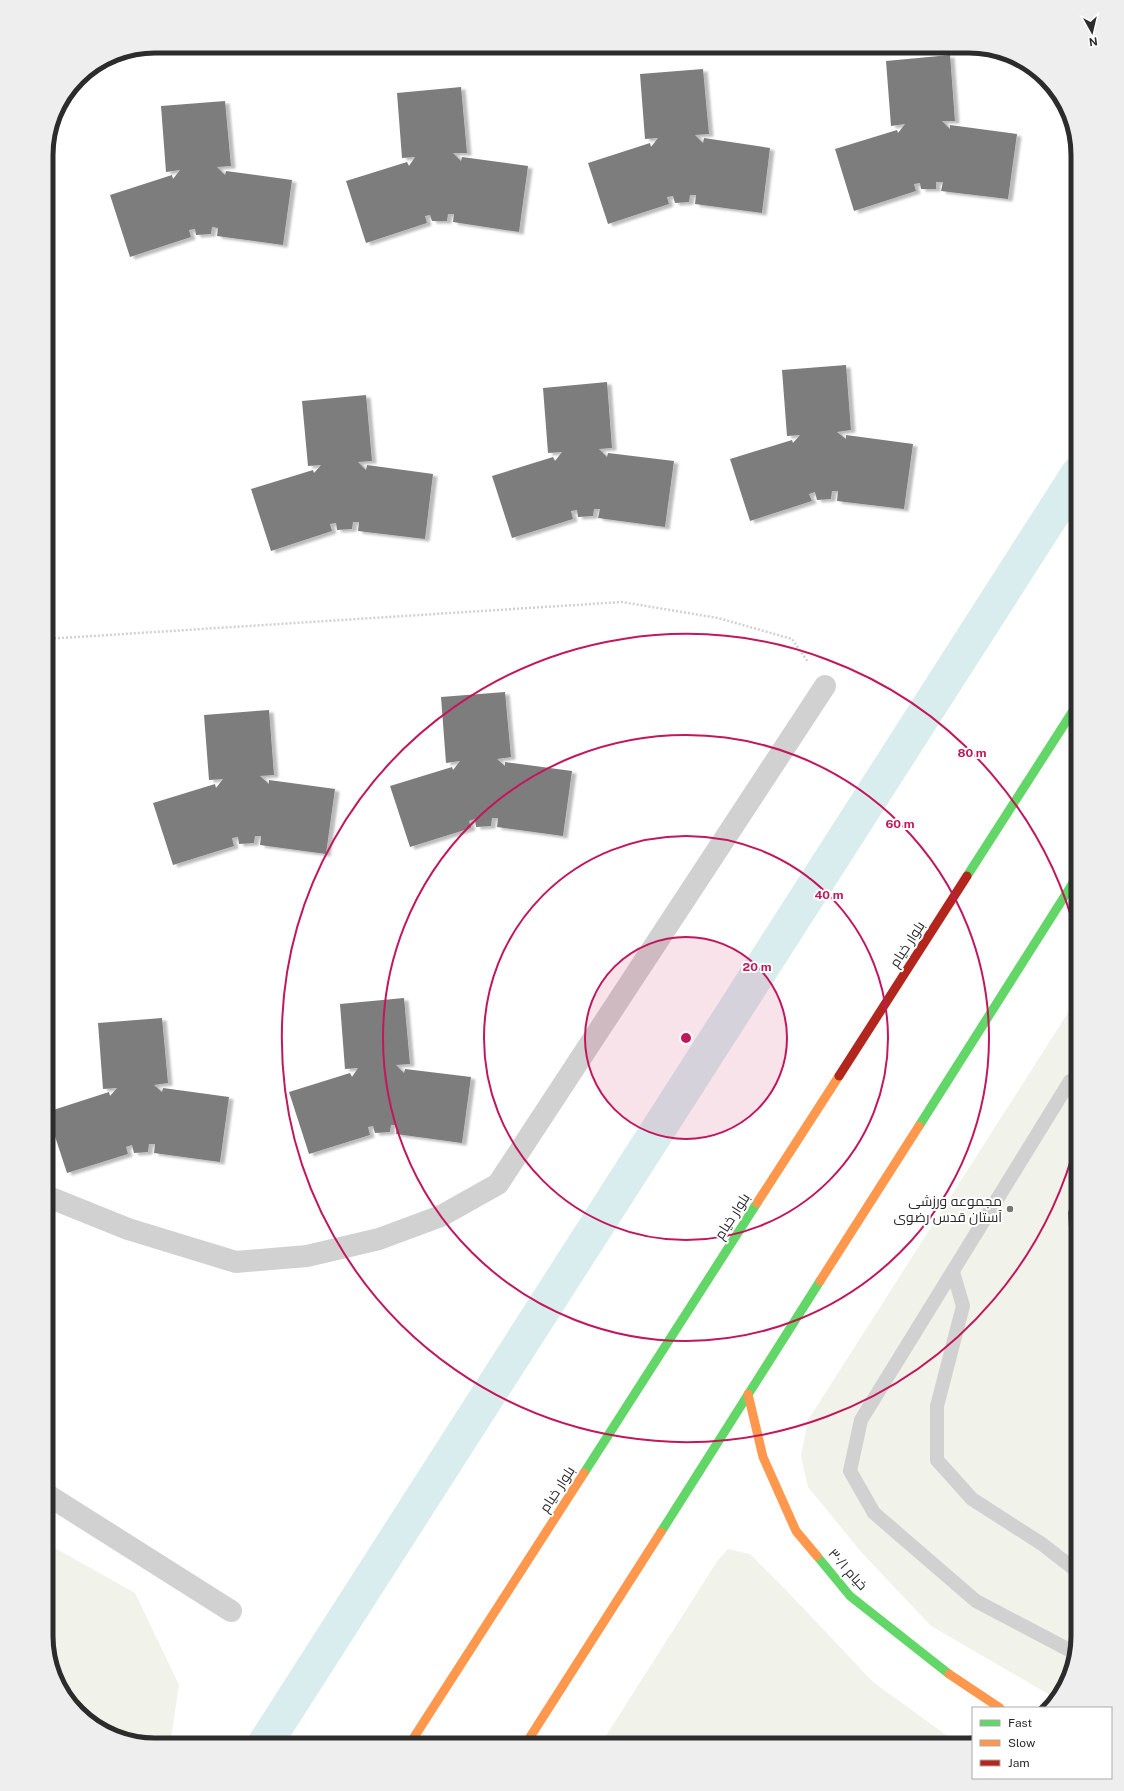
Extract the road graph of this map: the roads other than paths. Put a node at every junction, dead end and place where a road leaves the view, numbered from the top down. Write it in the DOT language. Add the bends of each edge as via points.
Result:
graph roads {
  1 [pos="825,686"];
  2 [pos="1071,714"];
  3 [pos="1071,886"];
  4 [pos="1070,1082"];
  5 [pos="53,1199"];
  6 [pos="953,1272"];
  7 [pos="748,1394"];
  8 [pos="53,1498"];
  9 [pos="1071,1567"];
  10 [pos="231,1611"];
  11 [pos="1070,1650"];
  12 [pos="998,1707"];
  13 [pos="413,1738"];
  14 [pos="529,1738"];
  1 -- 5 [label="street" via="498,1184 442,1216 379,1239 307,1256 236,1262 128,1229"];
  2 -- 13 [label="main road, بلوار خیام"];
  3 -- 7 [label="main road"];
  4 -- 6 [label="lane"];
  6 -- 9 [label="lane" via="963,1306 937,1406 937,1460 972,1499 1042,1544"];
  6 -- 11 [label="lane" via="861,1420 850,1471 874,1513 976,1601"];
  7 -- 12 [label="main road, خیام ۳۰/۱" via="763,1457 796,1531 850,1596 938,1667"];
  7 -- 14 [label="main road"];
  8 -- 10 [label="street"];
}
